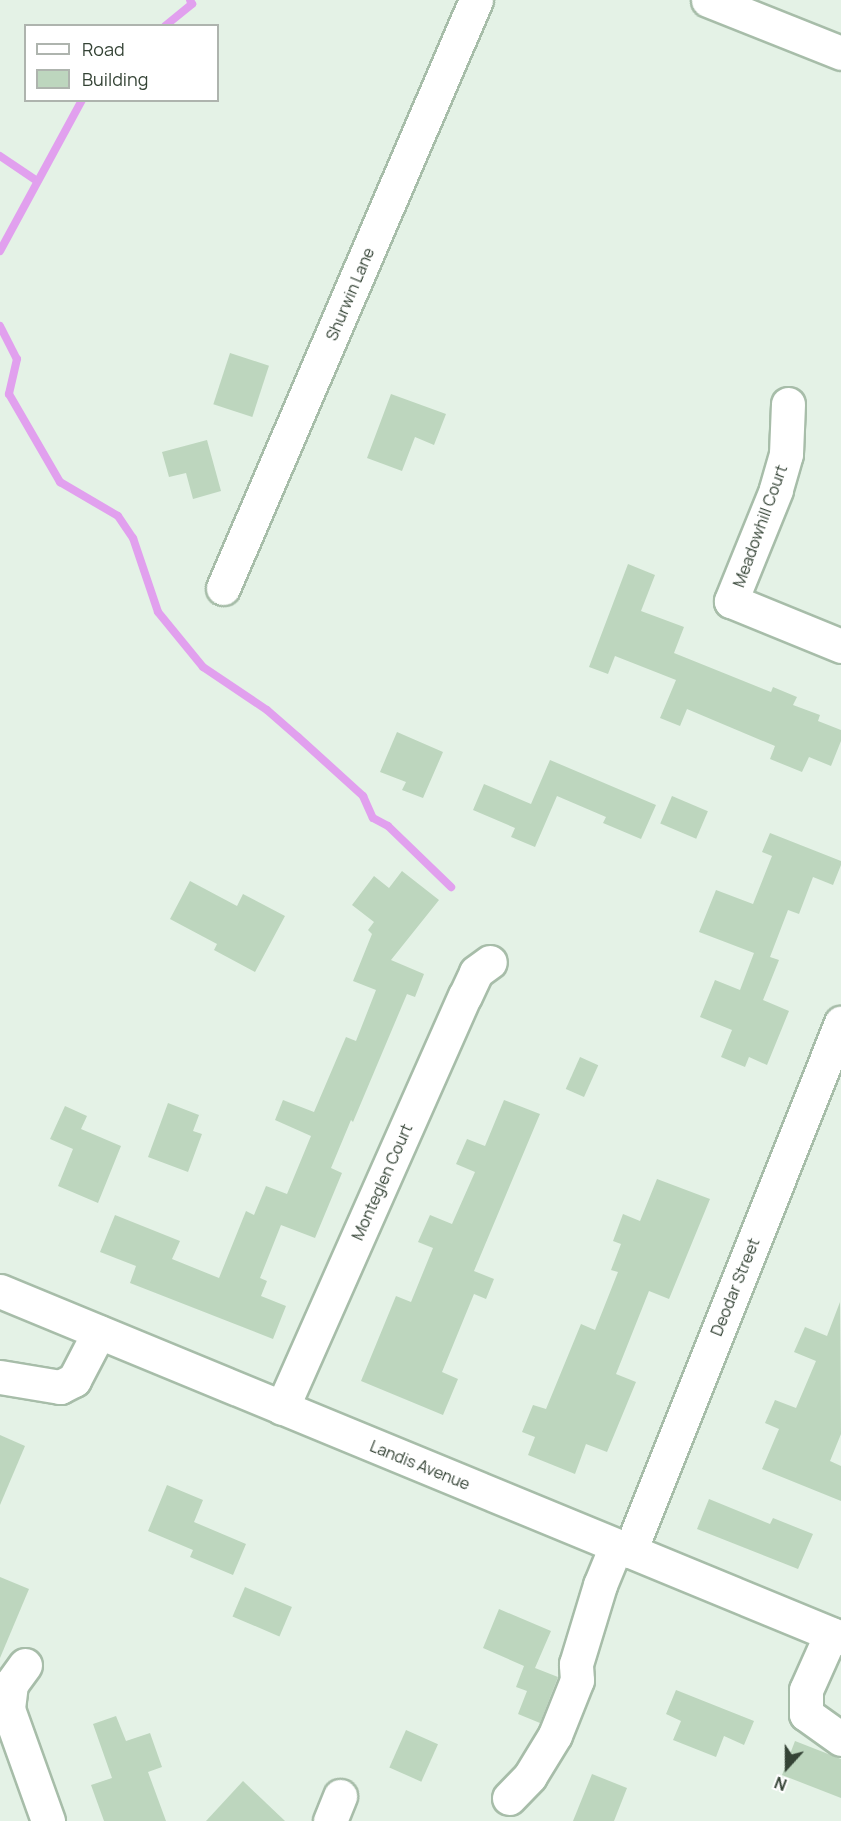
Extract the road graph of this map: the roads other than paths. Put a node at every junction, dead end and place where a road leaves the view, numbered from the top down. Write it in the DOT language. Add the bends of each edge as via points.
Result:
graph roads {
  1 [pos="476,0"];
  2 [pos="708,0"];
  3 [pos="841,53"];
  4 [pos="788,404"];
  5 [pos="223,588"];
  6 [pos="841,646"];
  7 [pos="490,962"];
  8 [pos="841,1023"];
  9 [pos="0,1291"];
  10 [pos="99,1332"];
  11 [pos="0,1377"];
  12 [pos="282,1408"];
  13 [pos="623,1548"];
  14 [pos="836,1636"];
  15 [pos="25,1665"];
  16 [pos="841,1739"];
  17 [pos="509,1798"];
  18 [pos="48,1821"];
  1 -- 5 [label="street, Shurwin Lane"];
  2 -- 3 [label="street"];
  4 -- 6 [label="street, Meadowhill Court" via="786,454 776,490 731,601"];
  7 -- 12 [label="street, Monteglen Court" via="476,972"];
  8 -- 13 [label="street, Deodar Street"];
  9 -- 10 [label="street, Landis Avenue"];
  10 -- 11 [label="street" via="74,1380 60,1387"];
  10 -- 12 [label="street, Landis Avenue"];
  12 -- 13 [label="street, Landis Avenue"];
  13 -- 14 [label="street, Landis Avenue"];
  13 -- 17 [label="street, Deodar Street" via="600,1585 576,1664 577,1680 555,1735 530,1776"];
  14 -- 16 [label="street" via="806,1690 806,1714"];
  15 -- 18 [label="street" via="11,1684 8,1709"];
}
